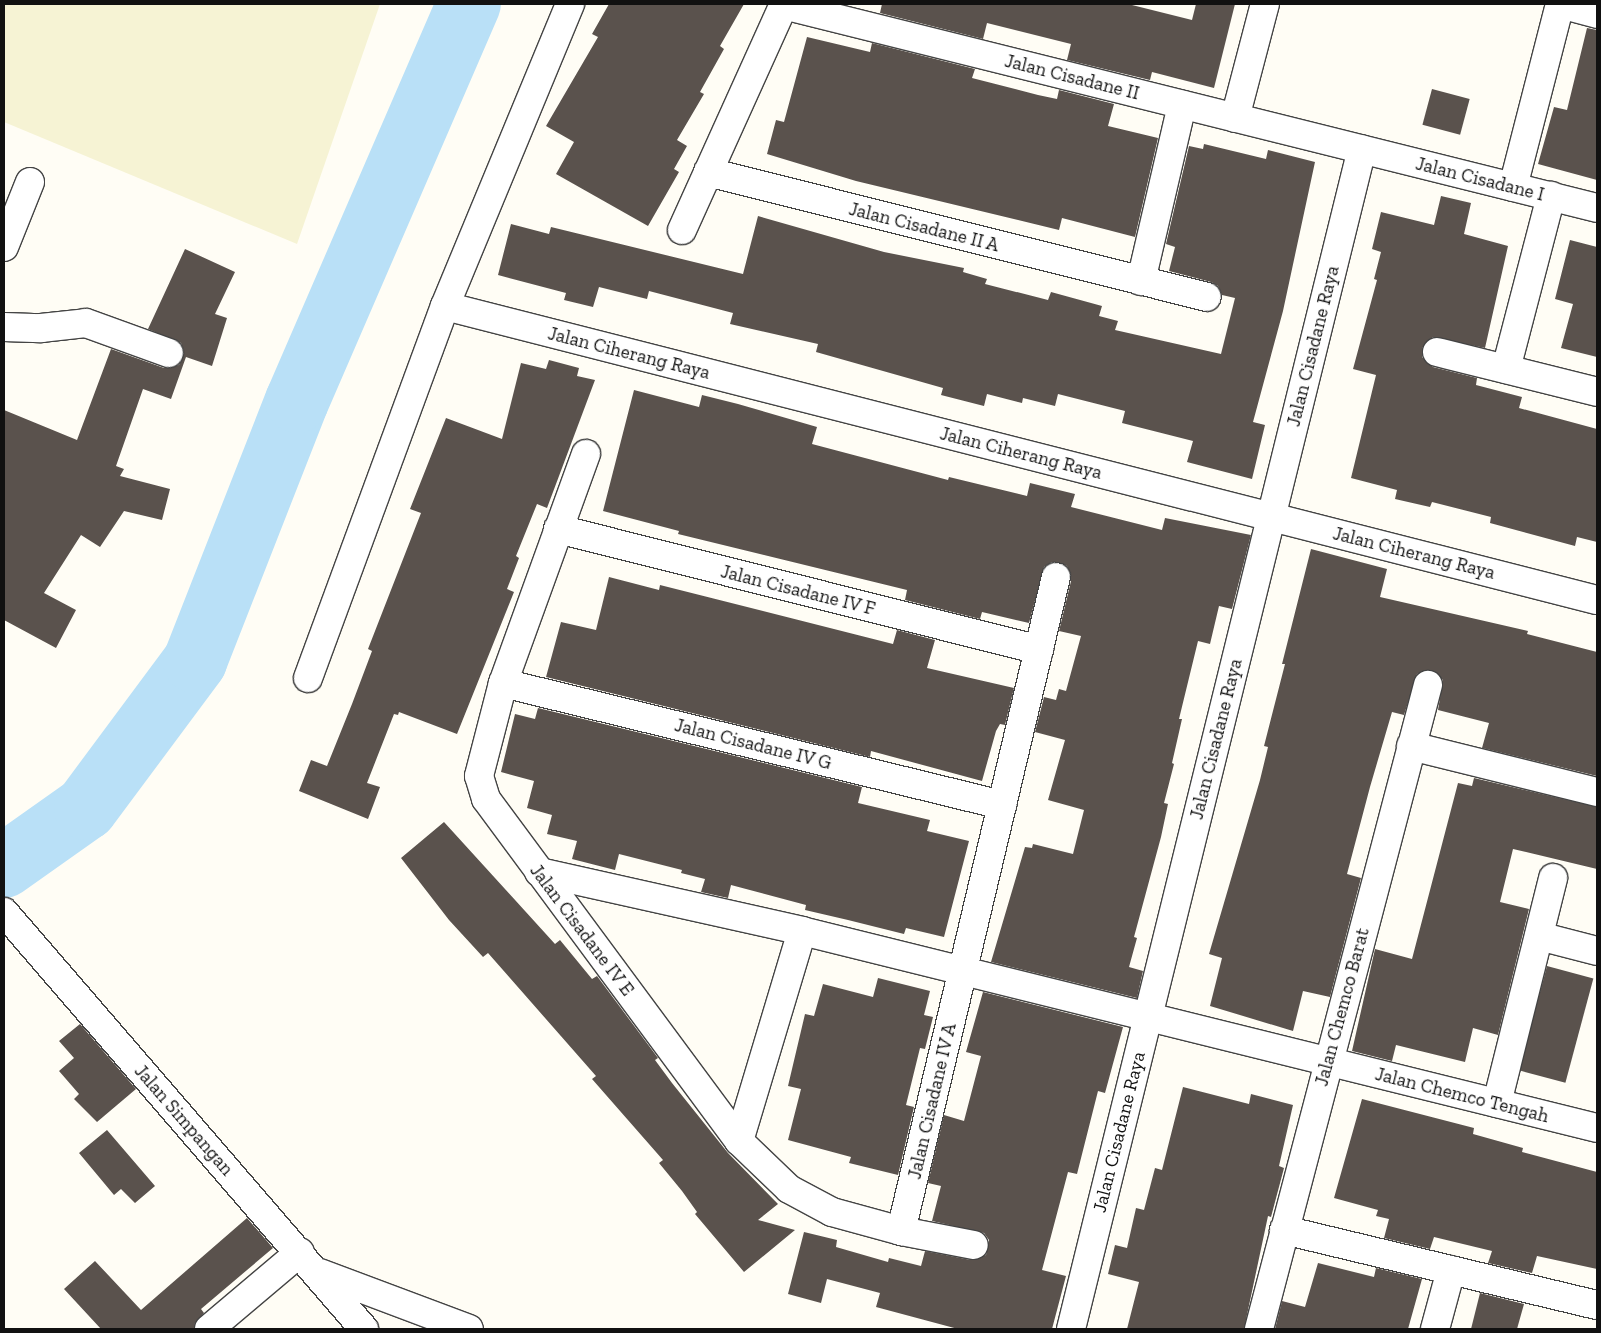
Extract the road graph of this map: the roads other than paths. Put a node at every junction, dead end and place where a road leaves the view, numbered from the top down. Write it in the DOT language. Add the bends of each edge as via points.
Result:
graph roads {
  1 [pos="570,4"];
  2 [pos="783,4"];
  3 [pos="1264,4"];
  4 [pos="1560,4"];
  5 [pos="1597,14"];
  6 [pos="1182,105"];
  7 [pos="1235,118"];
  8 [pos="1362,149"];
  9 [pos="708,172"];
  10 [pos="30,182"];
  11 [pos="1513,187"];
  12 [pos="1551,196"];
  13 [pos="1597,208"];
  14 [pos="682,230"];
  15 [pos="4,247"];
  16 [pos="1141,281"];
  17 [pos="1207,297"];
  18 [pos="445,306"];
  19 [pos="4,327"];
  20 [pos="1437,352"];
  21 [pos="169,353"];
  22 [pos="1506,369"];
  23 [pos="1597,392"];
  24 [pos="586,454"];
  25 [pos="1271,516"];
  26 [pos="558,529"];
  27 [pos="1056,577"];
  28 [pos="1597,600"];
  29 [pos="1039,650"];
  30 [pos="308,678"];
  31 [pos="503,683"];
  32 [pos="1428,685"];
  33 [pos="1411,746"];
  34 [pos="1597,792"];
  35 [pos="1002,805"];
  36 [pos="539,872"];
  37 [pos="1553,878"];
  38 [pos="4,912"];
  39 [pos="802,931"];
  40 [pos="1538,936"];
  41 [pos="1597,951"];
  42 [pos="963,971"];
  43 [pos="1147,1016"];
  44 [pos="1328,1062"];
  45 [pos="1497,1103"];
  46 [pos="1597,1128"];
  47 [pos="738,1141"];
  48 [pos="1284,1230"];
  49 [pos="901,1232"];
  50 [pos="974,1245"];
  51 [pos="300,1252"];
  52 [pos="1451,1270"];
  53 [pos="318,1273"];
  54 [pos="1597,1306"];
  55 [pos="209,1329"];
  56 [pos="364,1329"];
  57 [pos="468,1329"];
  58 [pos="1071,1329"];
  59 [pos="1259,1329"];
  60 [pos="1435,1329"];
  1 -- 18 [label="street"];
  2 -- 6 [label="street, Jalan Cisadane II"];
  2 -- 9 [label="street"];
  3 -- 7 [label="street"];
  4 -- 5 [label="street"];
  4 -- 11 [label="street"];
  6 -- 7 [label="street, Jalan Cisadane II"];
  6 -- 16 [label="street"];
  7 -- 8 [label="street, Jalan Cisadane II"];
  8 -- 11 [label="street, Jalan Cisadane I"];
  8 -- 25 [label="street, Jalan Cisadane Raya"];
  9 -- 14 [label="street"];
  9 -- 16 [label="street, Jalan Cisadane II A"];
  10 -- 15 [label="street"];
  11 -- 12 [label="street, Jalan Cisadane I"];
  12 -- 13 [label="street, Jalan Cisadane I"];
  12 -- 22 [label="street"];
  16 -- 17 [label="street, Jalan Cisadane II A"];
  18 -- 25 [label="street, Jalan Ciherang Raya"];
  18 -- 30 [label="street"];
  19 -- 21 [label="street" via="41,328 86,323"];
  20 -- 22 [label="street"];
  22 -- 23 [label="street"];
  24 -- 26 [label="street, Jalan Cisadane IV E"];
  25 -- 28 [label="street, Jalan Ciherang Raya"];
  25 -- 43 [label="street, Jalan Cisadane Raya"];
  26 -- 29 [label="street, Jalan Cisadane IV F"];
  26 -- 31 [label="street, Jalan Cisadane IV E"];
  27 -- 29 [label="street, Jalan Cisadane IV A"];
  29 -- 35 [label="street, Jalan Cisadane IV A"];
  31 -- 35 [label="street, Jalan Cisadane IV G"];
  31 -- 36 [label="street, Jalan Cisadane IV E" via="481,762 480,782 486,799"];
  32 -- 33 [label="street, Jalan Chemco Barat"];
  33 -- 34 [label="street"];
  33 -- 44 [label="street, Jalan Chemco Barat"];
  35 -- 42 [label="street, Jalan Cisadane IV A"];
  36 -- 39 [label="street, Jalan Chemco Tengah"];
  36 -- 47 [label="street, Jalan Cisadane IV E"];
  37 -- 40 [label="street"];
  38 -- 51 [label="street, Jalan Simpangan" via="50,969"];
  39 -- 42 [label="street, Jalan Chemco Tengah"];
  39 -- 47 [label="street"];
  40 -- 41 [label="street"];
  40 -- 45 [label="street"];
  42 -- 43 [label="street, Jalan Chemco Tengah"];
  42 -- 49 [label="street, Jalan Cisadane IV A"];
  43 -- 44 [label="street, Jalan Chemco Tengah"];
  43 -- 58 [label="street, Jalan Cisadane Raya"];
  44 -- 45 [label="street, Jalan Chemco Tengah"];
  44 -- 48 [label="street, Jalan Chemco Barat"];
  45 -- 46 [label="street, Jalan Chemco Tengah"];
  47 -- 49 [label="street, Jalan Cisadane IV E" via="788,1189 812,1204"];
  48 -- 52 [label="street"];
  48 -- 59 [label="street, Jalan Chemco Barat"];
  49 -- 50 [label="street, Jalan Cisadane IV E"];
  51 -- 53 [label="street, Jalan Simpangan"];
  51 -- 55 [label="street"];
  52 -- 54 [label="street"];
  52 -- 60 [label="street"];
  53 -- 56 [label="street, Jalan Simpangan"];
  53 -- 57 [label="street"];
}
